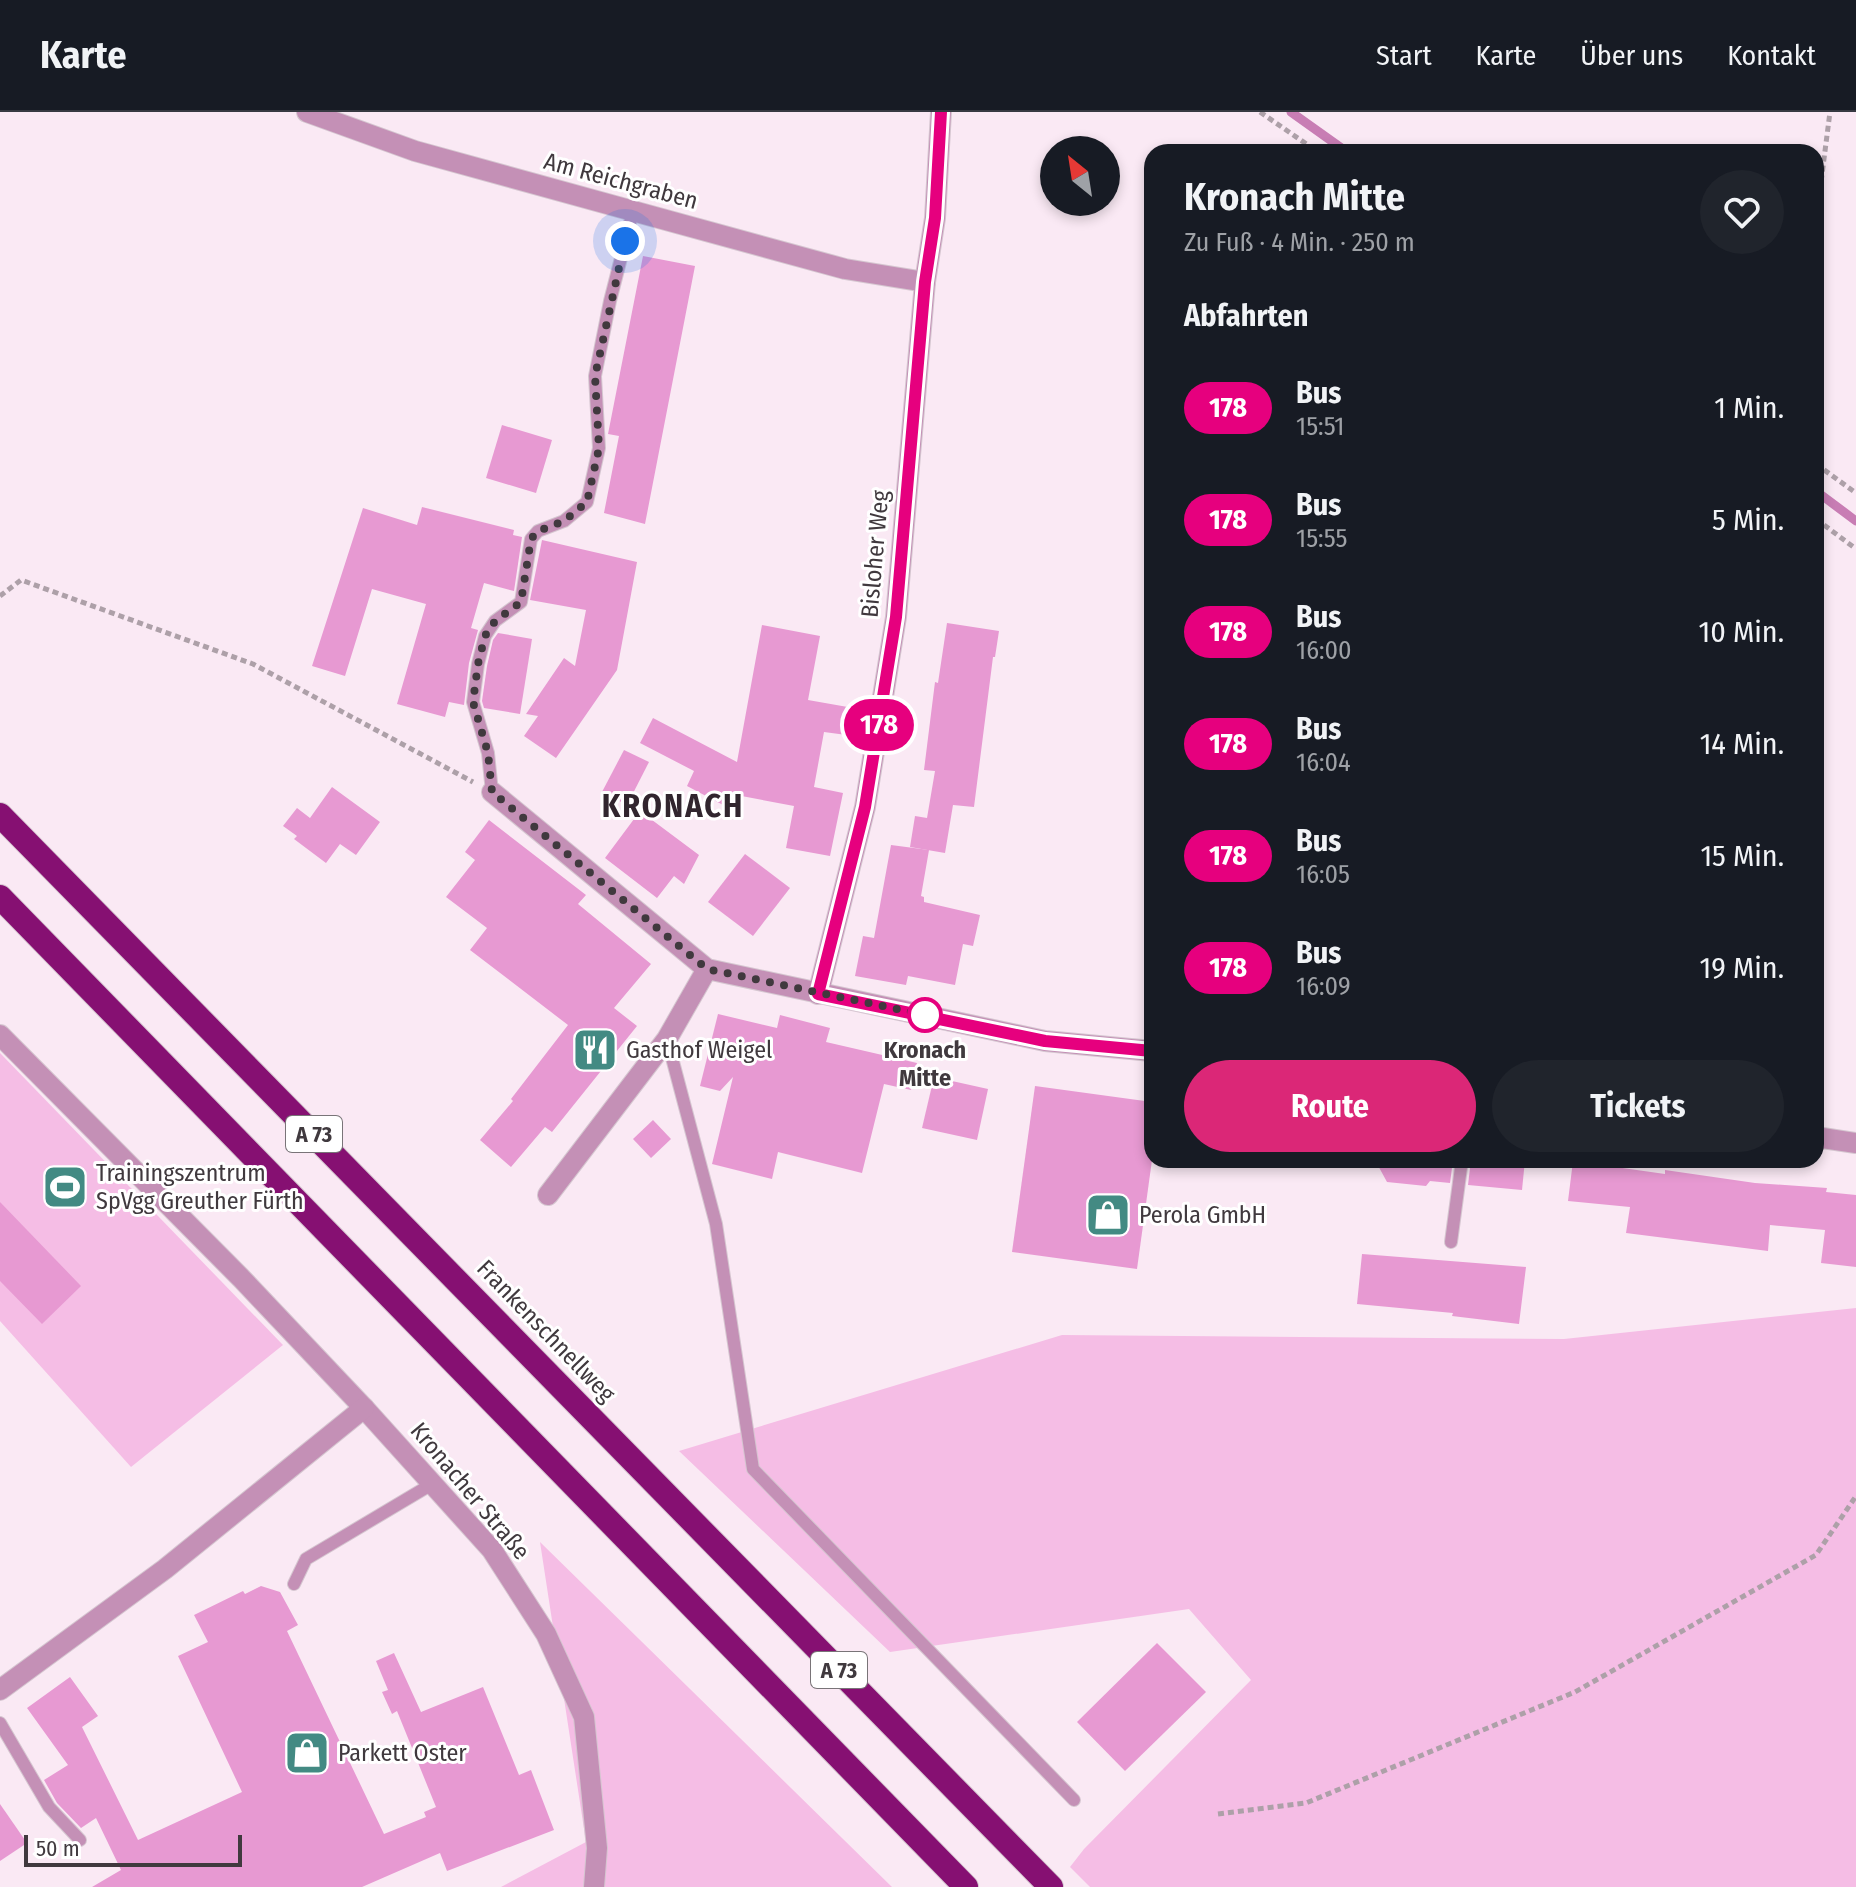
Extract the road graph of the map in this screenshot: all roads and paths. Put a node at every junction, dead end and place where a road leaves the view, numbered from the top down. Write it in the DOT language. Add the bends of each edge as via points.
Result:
graph roads {
  1 [pos="307,112"];
  2 [pos="941,112"];
  3 [pos="1260,112"];
  4 [pos="1830,112"];
  5 [pos="1306,144"];
  6 [pos="1824,159"];
  7 [pos="633,211"];
  8 [pos="925,282"];
  9 [pos="1824,470"];
  10 [pos="1856,493"];
  11 [pos="1824,525"];
  12 [pos="1856,549"];
  13 [pos="0,596"];
  14 [pos="492,792"];
  15 [pos="0,815"];
  16 [pos="0,897"];
  17 [pos="707,969"];
  18 [pos="818,994"];
  19 [pos="0,1035"];
  20 [pos="667,1039"];
  21 [pos="1144,1050"];
  22 [pos="1824,1138"];
  23 [pos="1856,1143"];
  24 [pos="1461,1168"];
  25 [pos="548,1195"];
  26 [pos="1451,1242"];
  27 [pos="364,1408"];
  28 [pos="432,1484"];
  29 [pos="1856,1496"];
  30 [pos="294,1584"];
  31 [pos="0,1690"];
  32 [pos="0,1723"];
  33 [pos="1074,1800"];
  34 [pos="1218,1814"];
  35 [pos="80,1840"];
  36 [pos="594,1887"];
  37 [pos="966,1887"];
  38 [pos="1051,1887"];
  1 -- 7 [label="street, Am Reichgraben" via="415,151"];
  2 -- 8 [label="street, Bisloher Weg"];
  3 -- 5 [label="path"];
  4 -- 6 [label="path"];
  7 -- 8 [label="street, Am Reichgraben" via="845,269"];
  7 -- 14 [label="lane" via="595,376 599,448 587,502 531,539 521,602 495,621 485,636 473,702 488,753"];
  8 -- 18 [label="street, Bisloher Weg" via="896,617 865,807"];
  9 -- 10 [label="path"];
  11 -- 12 [label="path"];
  13 -- 14 [label="path" via="21,580 253,664"];
  14 -- 17 [label="street"];
  15 -- 38 [label="highway, Frankenschnellweg / A 73"];
  16 -- 37 [label="highway, A 73"];
  17 -- 18 [label="street"];
  17 -- 20 [label="street"];
  18 -- 21 [label="street" via="1045,1041"];
  19 -- 27 [label="street, Kronacher Straße"];
  20 -- 25 [label="street"];
  20 -- 33 [label="lane" via="716,1224 753,1469"];
  22 -- 23 [label="street"];
  24 -- 26 [label="lane"];
  27 -- 28 [label="street, Kronacher Straße"];
  27 -- 31 [label="street" via="165,1569"];
  28 -- 30 [label="lane" via="306,1559"];
  28 -- 36 [label="street, Kronacher Straße" via="500,1562 546,1634 584,1717 597,1848"];
  29 -- 34 [label="path" via="1816,1555 1575,1692 1306,1803"];
  32 -- 35 [label="lane" via="49,1807"];
}
